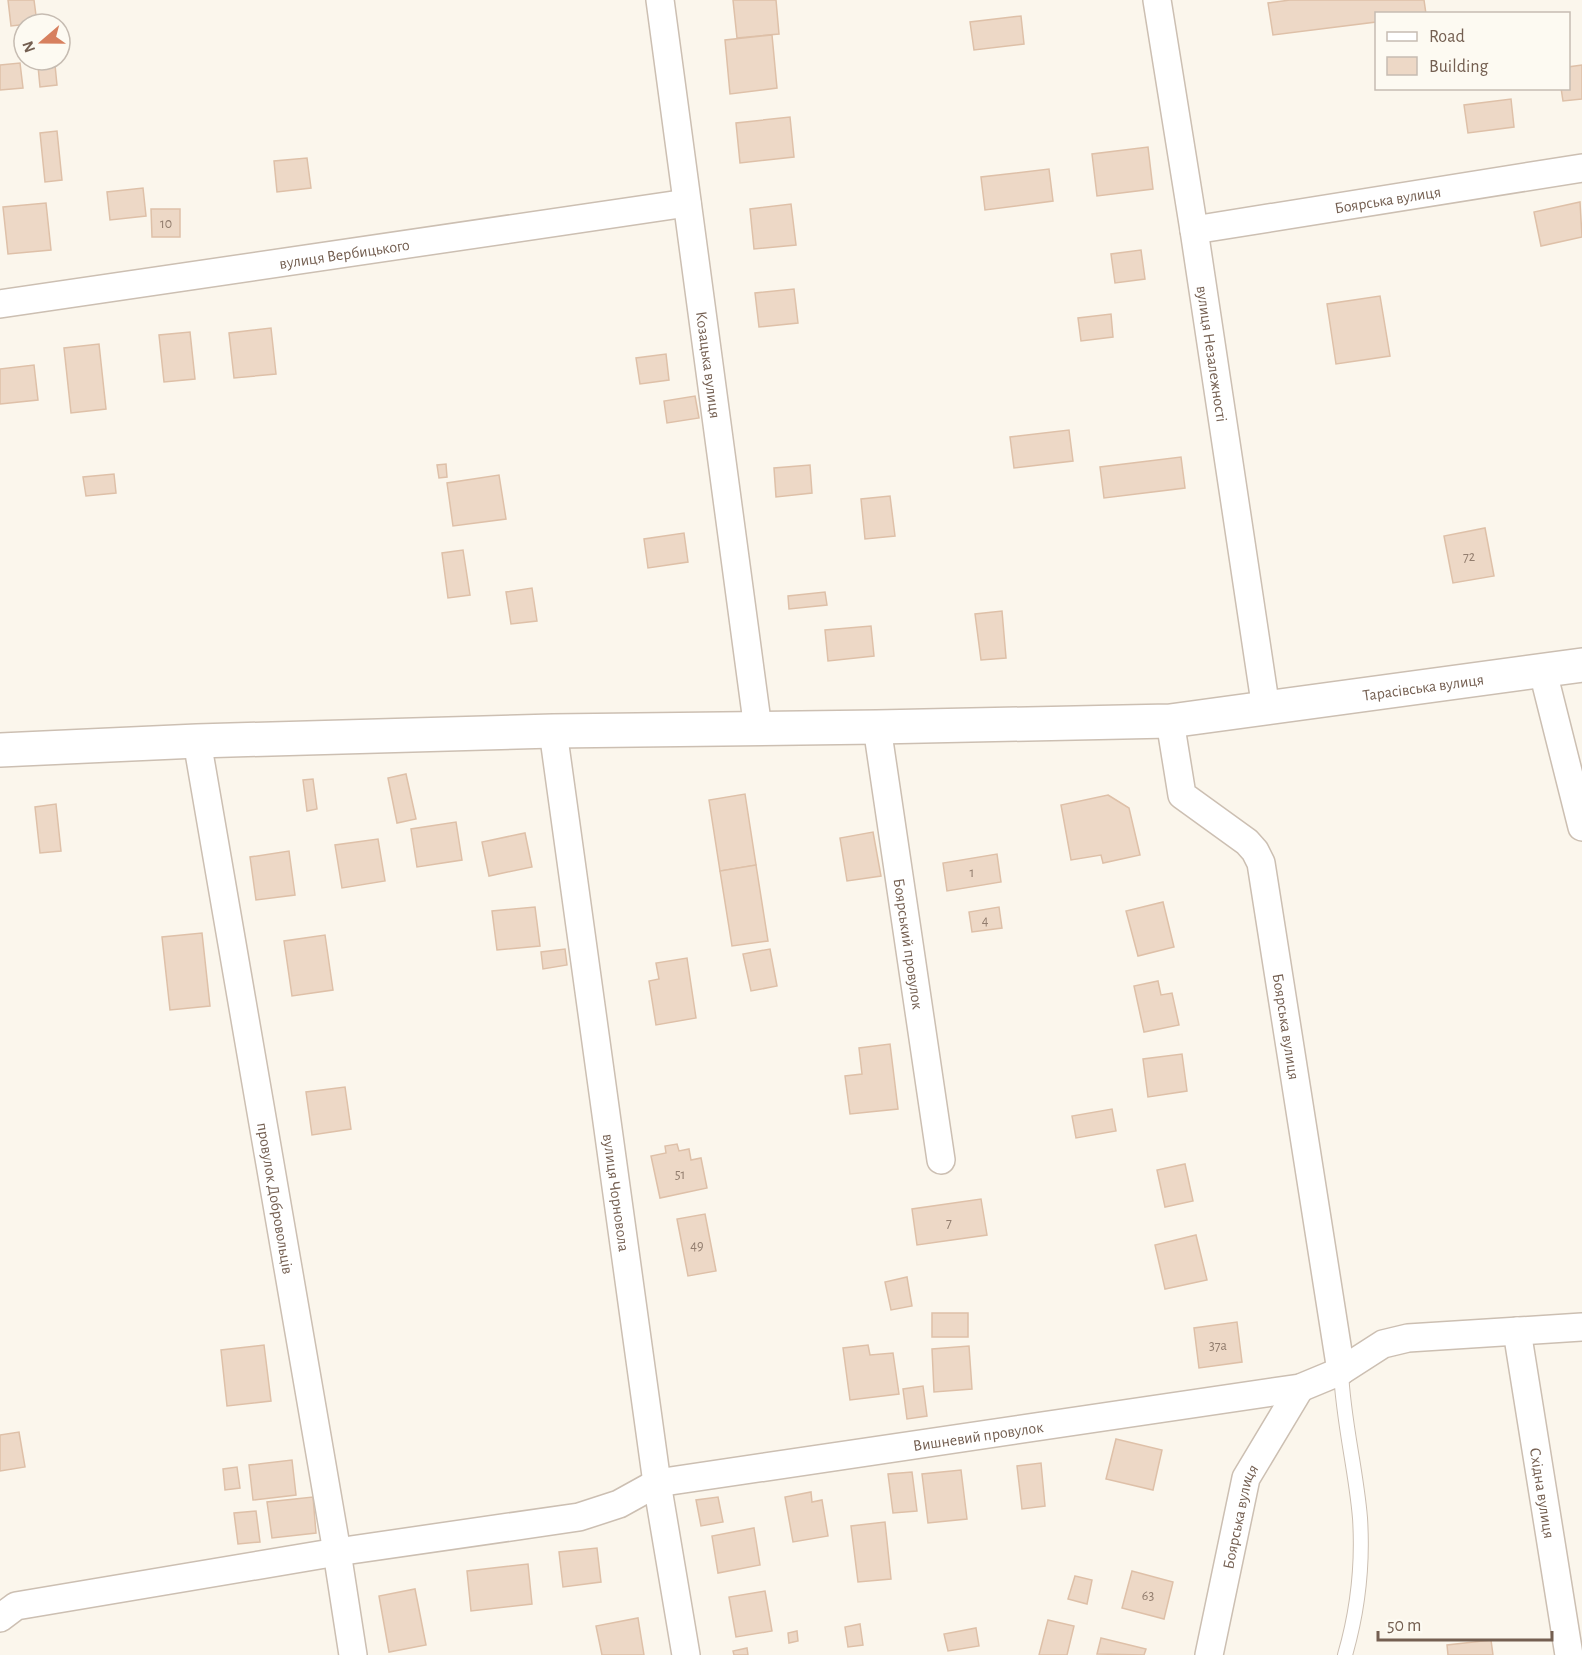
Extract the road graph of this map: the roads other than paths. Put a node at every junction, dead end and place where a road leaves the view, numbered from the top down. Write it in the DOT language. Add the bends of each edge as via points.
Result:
graph roads {
  1 [pos="660,0"];
  2 [pos="1157,0"];
  3 [pos="1582,168"];
  4 [pos="687,203"];
  5 [pos="1194,230"];
  6 [pos="0,304"];
  7 [pos="1582,665"];
  8 [pos="1543,672"];
  9 [pos="1266,709"];
  10 [pos="1170,721"];
  11 [pos="877,727"];
  12 [pos="758,729"];
  13 [pos="553,731"];
  14 [pos="197,741"];
  15 [pos="0,750"];
  16 [pos="1582,827"];
  17 [pos="941,1160"];
  18 [pos="1582,1327"];
  19 [pos="1517,1330"];
  20 [pos="1341,1371"];
  21 [pos="1300,1388"];
  22 [pos="657,1483"];
  23 [pos="338,1552"];
  24 [pos="0,1618"];
  25 [pos="353,1655"];
  26 [pos="686,1655"];
  27 [pos="1209,1655"];
  28 [pos="1345,1655"];
  29 [pos="1569,1655"];
  1 -- 4 [label="street, Козацька вулиця"];
  2 -- 5 [label="street, вулиця Незалежності"];
  3 -- 5 [label="street, Боярська вулиця"];
  4 -- 6 [label="street, вулиця Вербицького"];
  4 -- 12 [label="street, Козацька вулиця"];
  5 -- 9 [label="street, вулиця Незалежності"];
  7 -- 8 [label="street, Тарасівська вулиця"];
  8 -- 9 [label="street, Тарасівська вулиця"];
  8 -- 16 [label="street"];
  9 -- 10 [label="street, Тарасівська вулиця"];
  10 -- 11 [label="street, Тарасівська вулиця"];
  10 -- 20 [label="street, Боярська вулиця" via="1182,795 1247,842 1261,864"];
  11 -- 12 [label="street, Тарасівська вулиця"];
  11 -- 17 [label="street, Боярський провулок"];
  12 -- 13 [label="street, Тарасівська вулиця"];
  13 -- 14 [label="street, Тарасівська вулиця"];
  13 -- 22 [label="street, вулиця Чорновола"];
  14 -- 15 [label="street, Тарасівська вулиця"];
  14 -- 23 [label="street, провулок Добровольців"];
  18 -- 19 [label="street, Вишневий провулок"];
  19 -- 20 [label="street, Вишневий провулок" via="1408,1338 1383,1344"];
  19 -- 29 [label="street, Східна вулиця"];
  20 -- 21 [label="street, Вишневий провулок"];
  20 -- 28 [label="lane" via="1342,1402 1360,1516 1361,1566 1355,1618"];
  21 -- 22 [label="street, Вишневий провулок"];
  21 -- 27 [label="street, Боярська вулиця" via="1246,1478"];
  22 -- 23 [label="street" via="619,1504 579,1517"];
  22 -- 26 [label="street, вулиця Чорновола"];
  23 -- 24 [label="street" via="16,1606"];
  23 -- 25 [label="street, провулок Добровольців"];
}
